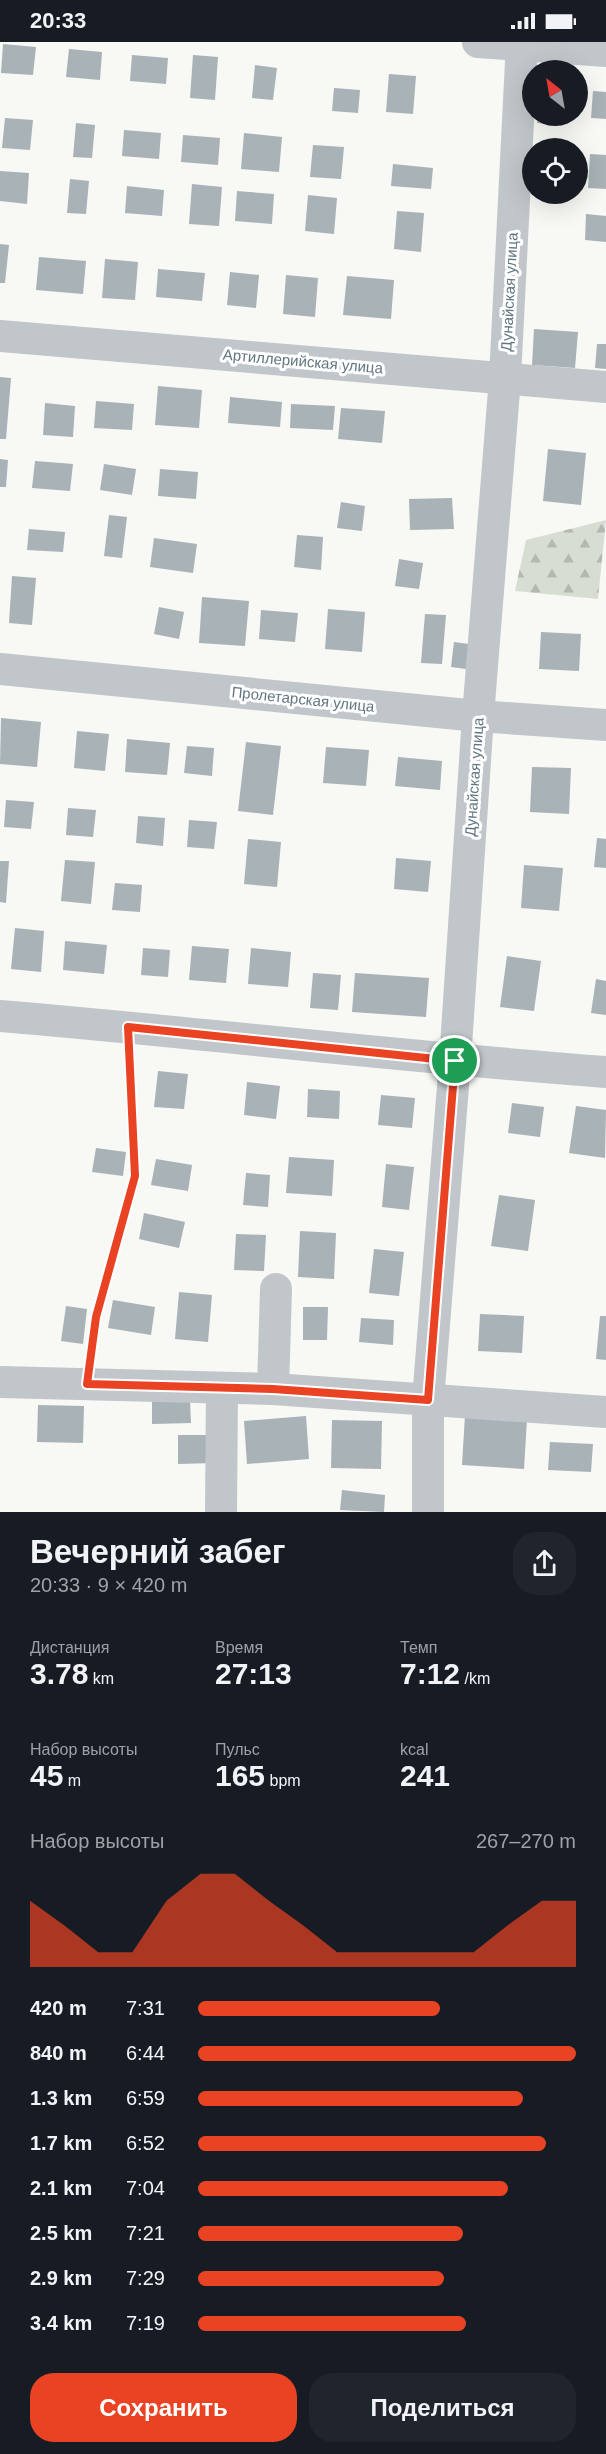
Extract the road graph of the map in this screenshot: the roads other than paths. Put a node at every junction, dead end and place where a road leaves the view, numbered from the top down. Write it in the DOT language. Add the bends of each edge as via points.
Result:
graph roads {
  1 [pos="477,42"];
  2 [pos="522,44"];
  3 [pos="606,51"];
  4 [pos="0,336"];
  5 [pos="505,378"];
  6 [pos="606,387"];
  7 [pos="0,669"];
  8 [pos="478,716"];
  9 [pos="606,725"];
  10 [pos="0,1016"];
  11 [pos="455,1061"];
  12 [pos="606,1072"];
  13 [pos="276,1289"];
  14 [pos="0,1382"];
  15 [pos="222,1388"];
  16 [pos="273,1389"];
  17 [pos="428,1400"];
  18 [pos="606,1412"];
  19 [pos="221,1512"];
  20 [pos="428,1512"];
  1 -- 2 [label="street"];
  2 -- 3 [label="street"];
  2 -- 5 [label="street, Дунайская улица"];
  4 -- 5 [label="street, Артиллерийская улица"];
  5 -- 6 [label="street, Артиллерийская улица"];
  5 -- 8 [label="street, Дунайская улица"];
  7 -- 8 [label="street, Пролетарская улица"];
  8 -- 9 [label="street, Пролетарская улица"];
  8 -- 11 [label="street, Дунайская улица"];
  10 -- 11 [label="street"];
  11 -- 12 [label="street"];
  11 -- 17 [label="street, Дунайская улица"];
  13 -- 16 [label="street"];
  14 -- 15 [label="street"];
  15 -- 16 [label="street"];
  15 -- 19 [label="street"];
  16 -- 17 [label="street"];
  17 -- 18 [label="street"];
  17 -- 20 [label="street, Дунайская улица"];
}
